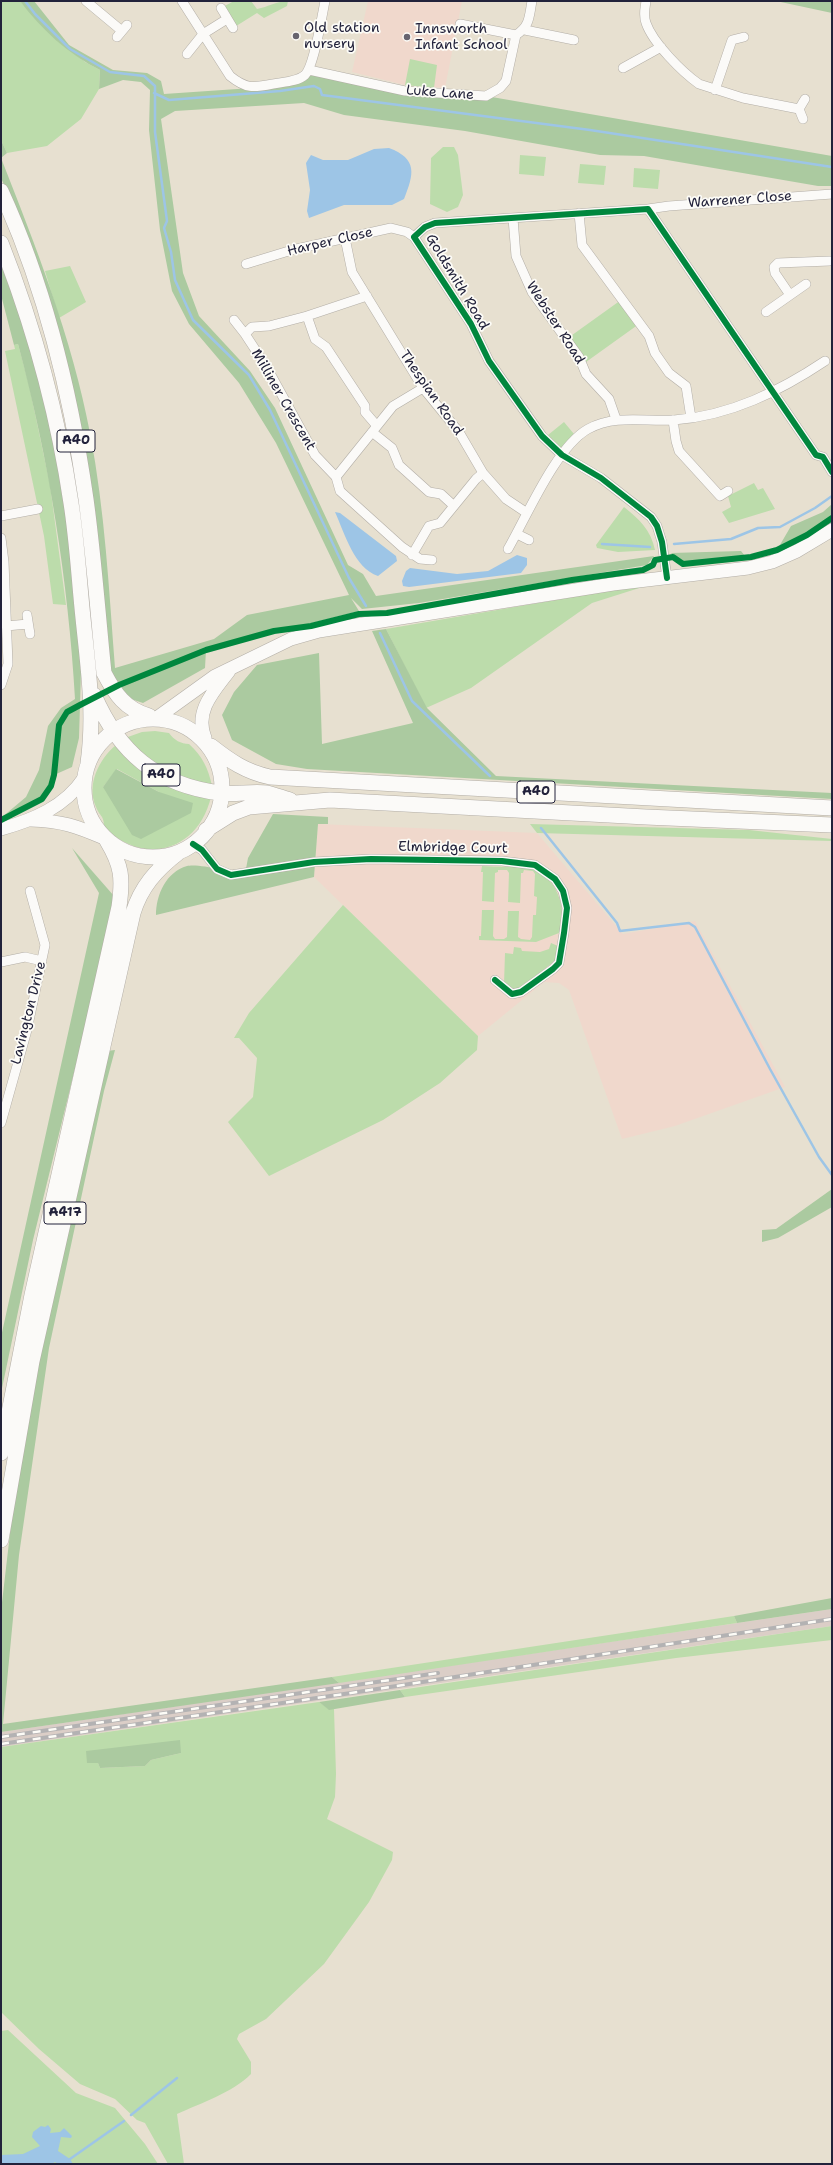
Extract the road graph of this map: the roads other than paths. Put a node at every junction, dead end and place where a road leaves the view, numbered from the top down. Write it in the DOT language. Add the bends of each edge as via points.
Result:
graph roads {
  1 [pos="86,1"];
  2 [pos="182,1"];
  3 [pos="325,1"];
  4 [pos="532,1"];
  5 [pos="646,1"];
  6 [pos="221,8"];
  7 [pos="227,19"];
  8 [pos="460,24"];
  9 [pos="233,28"];
  10 [pos="525,30"];
  11 [pos="122,31"];
  12 [pos="203,34"];
  13 [pos="516,35"];
  14 [pos="744,37"];
  15 [pos="574,40"];
  16 [pos="661,47"];
  17 [pos="187,54"];
  18 [pos="627,63"];
  19 [pos="309,70"];
  20 [pos="714,90"];
  21 [pos="805,99"];
  22 [pos="799,109"];
  23 [pos="803,119"];
  24 [pos="1,192"];
  25 [pos="832,194"];
  26 [pos="648,209"];
  27 [pos="579,213"];
  28 [pos="514,218"];
  29 [pos="414,237"];
  30 [pos="345,238"];
  31 [pos="1,243"];
  32 [pos="832,260"];
  33 [pos="246,264"];
  34 [pos="806,284"];
  35 [pos="790,295"];
  36 [pos="367,296"];
  37 [pos="766,312"];
  38 [pos="307,316"];
  39 [pos="234,320"];
  40 [pos="245,334"];
  41 [pos="825,361"];
  42 [pos="423,388"];
  43 [pos="773,393"];
  44 [pos="691,418"];
  45 [pos="616,419"];
  46 [pos="673,420"];
  47 [pos="374,429"];
  48 [pos="562,455"];
  49 [pos="832,472"];
  50 [pos="483,473"];
  51 [pos="336,477"];
  52 [pos="728,491"];
  53 [pos="454,506"];
  54 [pos="38,509"];
  55 [pos="527,513"];
  56 [pos="1,516"];
  57 [pos="832,530"];
  58 [pos="517,534"];
  59 [pos="1,538"];
  60 [pos="529,540"];
  61 [pos="508,549"];
  62 [pos="412,555"];
  63 [pos="432,560"];
  64 [pos="667,578"];
  65 [pos="3,587"];
  66 [pos="6,626"];
  67 [pos="30,634"];
  68 [pos="231,669"];
  69 [pos="1,684"];
  70 [pos="90,685"];
  71 [pos="153,717"];
  72 [pos="114,733"];
  73 [pos="208,742"];
  74 [pos="88,763"];
  75 [pos="84,778"];
  76 [pos="221,793"];
  77 [pos="301,802"];
  78 [pos="832,808"];
  79 [pos="30,820"];
  80 [pos="832,825"];
  81 [pos="1,829"];
  82 [pos="206,830"];
  83 [pos="106,840"];
  84 [pos="193,844"];
  85 [pos="178,853"];
  86 [pos="30,891"];
  87 [pos="42,961"];
  88 [pos="1,962"];
  89 [pos="495,980"];
  90 [pos="4,1100"];
  91 [pos="1,1123"];
  92 [pos="1,1453"];
  93 [pos="1,1540"];
  1 -- 11 [label="street"];
  2 -- 12 [label="street"];
  3 -- 19 [label="street"];
  4 -- 10 [label="street"];
  5 -- 16 [label="street" via="646,24"];
  6 -- 7 [label="street"];
  7 -- 9 [label="street"];
  7 -- 12 [label="street"];
  8 -- 13 [label="street"];
  10 -- 13 [label="street"];
  10 -- 15 [label="street"];
  12 -- 17 [label="street"];
  12 -- 19 [label="street" via="230,76 252,88 298,80"];
  13 -- 19 [label="street, Luke Lane" via="506,81 486,96 405,91"];
  14 -- 20 [label="street" via="732,40"];
  16 -- 18 [label="street"];
  16 -- 20 [label="street" via="690,78"];
  20 -- 22 [label="street"];
  21 -- 22 [label="street"];
  22 -- 23 [label="street"];
  24 -- 71 [label="highway, A40" via="13,217 33,276 67,396 86,500 104,673 116,695 125,704 138,713"];
  25 -- 26 [label="street, Warrener Close"];
  26 -- 27 [label="street, Goldsmith Road"];
  26 -- 43 [label="street"];
  27 -- 28 [label="street, Goldsmith Road"];
  27 -- 44 [label="street" via="582,245 649,336 655,353 669,373 686,386"];
  28 -- 29 [label="street, Goldsmith Road" via="435,223 424,227"];
  28 -- 45 [label="street, Webster Road" via="516,256 532,292 579,357 586,374 609,399"];
  29 -- 30 [label="street, Harper Close" via="407,232 391,228"];
  29 -- 48 [label="street, Goldsmith Road" via="471,324 489,361 542,436"];
  30 -- 33 [label="street, Harper Close"];
  30 -- 36 [label="street, Thespian Road" via="352,272"];
  31 -- 70 [label="highway, A40" via="36,344 67,480"];
  32 -- 35 [label="street" via="778,263 774,267 775,272"];
  34 -- 35 [label="street"];
  35 -- 37 [label="street"];
  36 -- 38 [label="street, Milliner Crescent"];
  36 -- 42 [label="street, Thespian Road"];
  38 -- 40 [label="street, Milliner Crescent" via="252,328"];
  38 -- 47 [label="street" via="315,339 326,347 365,406 365,412"];
  39 -- 40 [label="street"];
  40 -- 51 [label="street, Milliner Crescent" via="266,366 315,455"];
  41 -- 43 [label="street"];
  42 -- 47 [label="street" via="393,406"];
  42 -- 50 [label="street, Thespian Road" via="459,432"];
  43 -- 44 [label="street" via="729,409"];
  43 -- 49 [label="street" via="816,455 823,458"];
  44 -- 46 [label="street"];
  45 -- 46 [label="street"];
  45 -- 48 [label="street" via="588,429"];
  46 -- 52 [label="street" via="679,451 720,496"];
  47 -- 51 [label="street"];
  47 -- 53 [label="street" via="392,448 399,465 429,492 441,494"];
  48 -- 55 [label="street"];
  48 -- 64 [label="street, Goldsmith Road" via="601,478 651,516 659,531"];
  50 -- 53 [label="street"];
  50 -- 55 [label="street, Thespian Road" via="506,499"];
  51 -- 62 [label="street, Milliner Crescent" via="340,492"];
  53 -- 62 [label="street" via="440,523 429,526"];
  54 -- 56 [label="street" via="26,517"];
  55 -- 58 [label="street"];
  57 -- 64 [label="main road" via="797,551 772,562 748,568"];
  58 -- 60 [label="street"];
  58 -- 61 [label="street"];
  59 -- 65 [label="street"];
  62 -- 63 [label="street"];
  64 -- 68 [label="main road" via="613,584 319,631 278,644"];
  65 -- 66 [label="street"];
  66 -- 67 [label="street" via="28,619"];
  66 -- 69 [label="street" via="8,664"];
  68 -- 71 [label="main road" via="215,676"];
  68 -- 73 [label="main road" via="211,694 204,708 201,729"];
  70 -- 72 [label="highway, A40"];
  70 -- 74 [label="highway, A40" via="92,723"];
  71 -- 72 [label="highway, A40"];
  71 -- 73 [label="highway, A40" via="180,723"];
  72 -- 74 [label="highway, A40"];
  72 -- 76 [label="highway, A40" via="132,755 152,770 176,782"];
  73 -- 76 [label="highway, A40" via="221,775"];
  73 -- 78 [label="highway, A40" via="239,766 252,773 270,777"];
  74 -- 75 [label="highway, A40"];
  75 -- 79 [label="main road" via="78,788 60,804"];
  75 -- 83 [label="highway, A40" via="90,815"];
  76 -- 77 [label="highway, A40" via="266,793"];
  76 -- 82 [label="highway, A40" via="219,806"];
  77 -- 80 [label="highway, A40" via="361,801"];
  77 -- 82 [label="highway, A40" via="249,807 233,813"];
  79 -- 81 [label="main road"];
  79 -- 83 [label="main road" via="76,826"];
  82 -- 84 [label="highway, A40"];
  83 -- 85 [label="highway, A40" via="117,848 140,856 159,857"];
  83 -- 92 [label="highway, A417" via="121,871 122,887 118,913 34,1288"];
  84 -- 85 [label="highway, A40"];
  84 -- 89 [label="street, Elmbridge Court" via="202,850 218,869 232,875 314,862 370,859 502,861 535,865 555,879 563,891 567,908 559,963 521,992 512,994"];
  85 -- 93 [label="highway, A417" via="161,866 147,883 133,913 32,1362"];
  86 -- 87 [label="street, Lavington Drive" via="38,902 45,938"];
  87 -- 88 [label="street" via="25,957"];
  87 -- 90 [label="street, Lavington Drive" via="27,1030"];
  90 -- 91 [label="street, Lavington Drive"];
}
